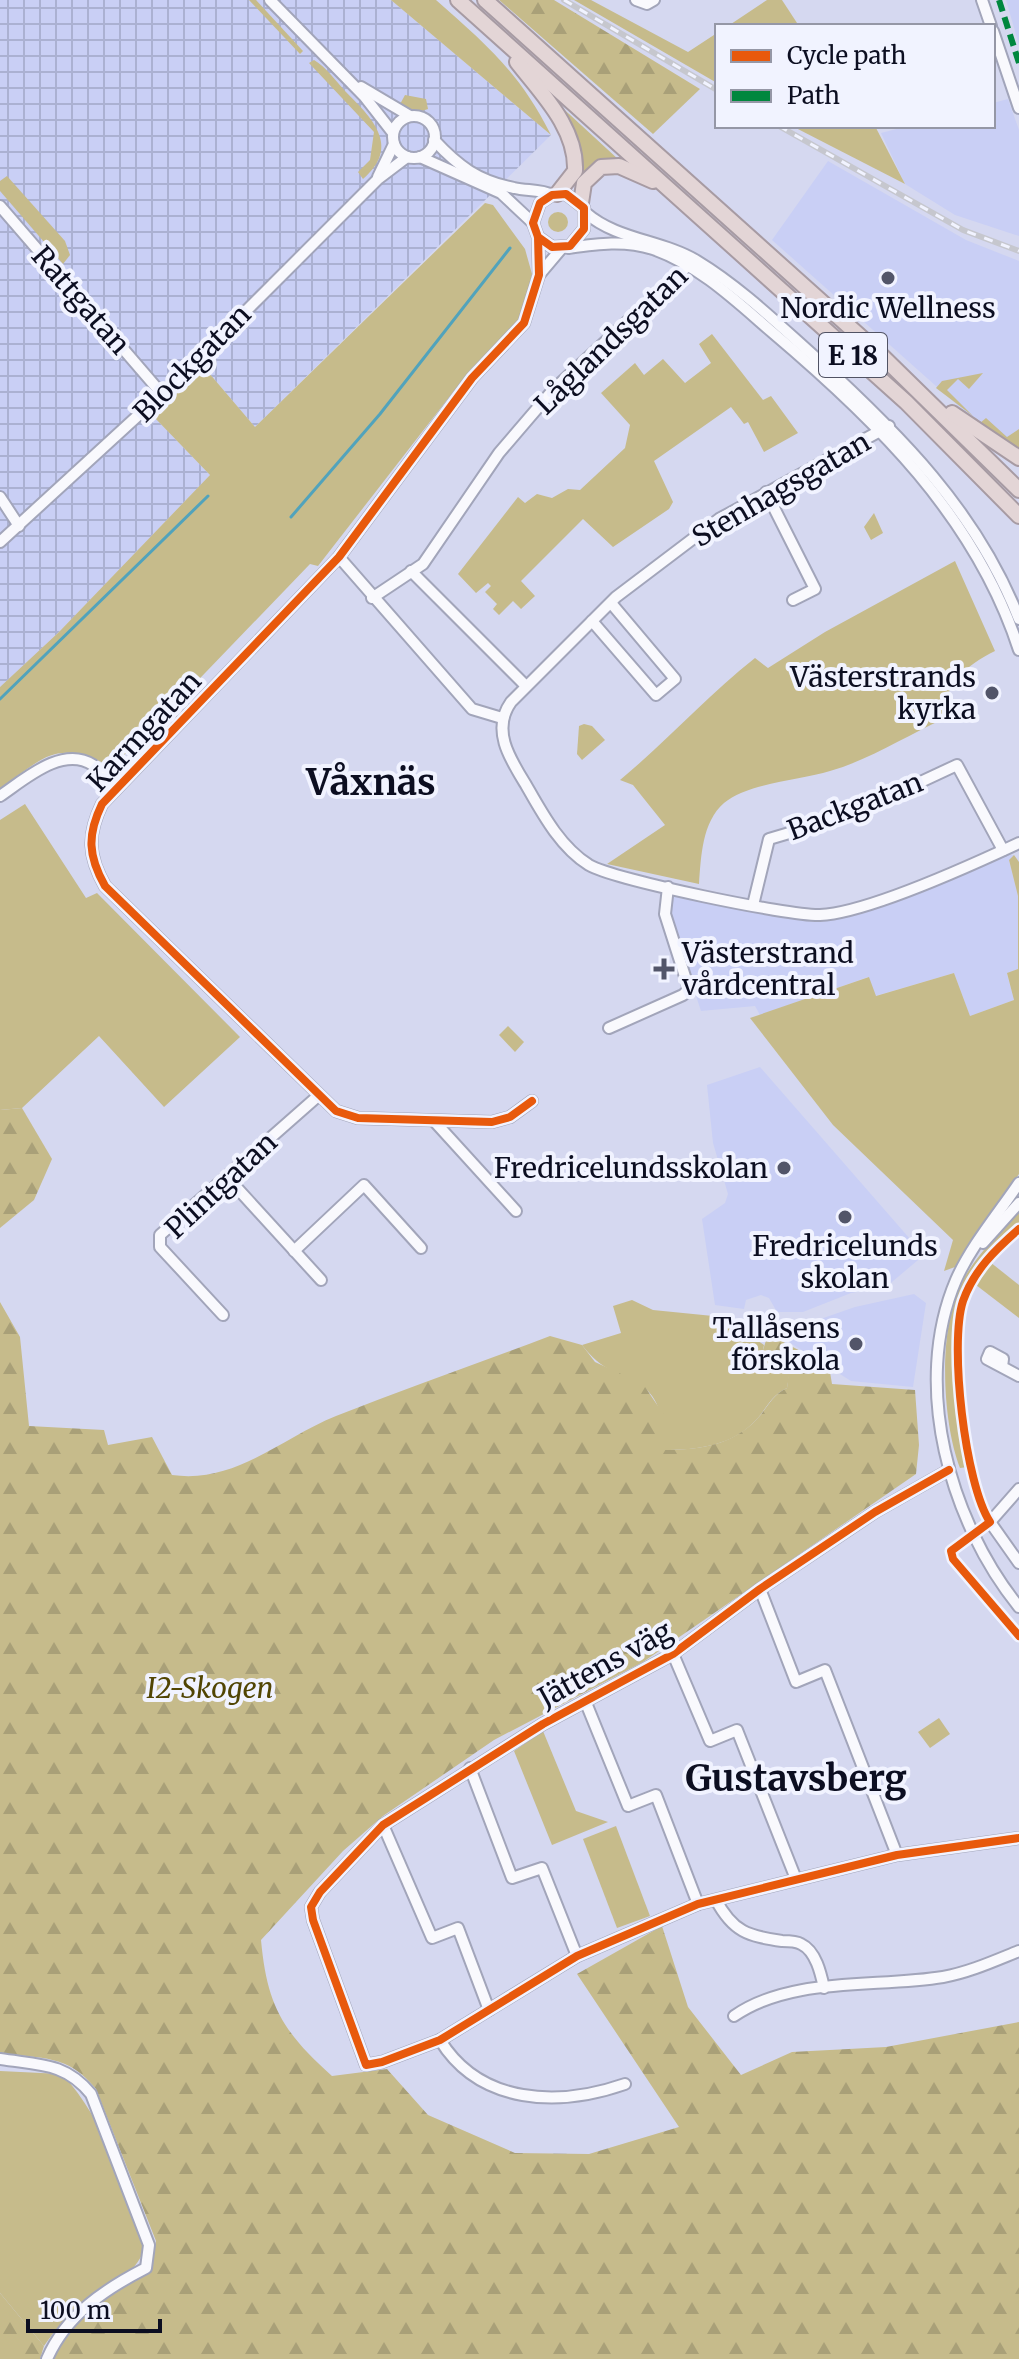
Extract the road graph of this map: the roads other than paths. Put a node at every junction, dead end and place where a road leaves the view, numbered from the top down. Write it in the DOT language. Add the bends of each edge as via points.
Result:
graph roads {
  1 [pos="270,0"];
  2 [pos="458,0"];
  3 [pos="485,0"];
  4 [pos="654,0"];
  5 [pos="982,0"];
  6 [pos="637,1"];
  7 [pos="990,24"];
  8 [pos="495,33"];
  9 [pos="995,38"];
  10 [pos="342,74"];
  11 [pos="1019,108"];
  12 [pos="410,116"];
  13 [pos="393,138"];
  14 [pos="434,140"];
  15 [pos="407,157"];
  16 [pos="420,157"];
  17 [pos="378,179"];
  18 [pos="667,188"];
  19 [pos="554,195"];
  20 [pos="0,206"];
  21 [pos="584,208"];
  22 [pos="533,223"];
  23 [pos="538,237"];
  24 [pos="563,248"];
  25 [pos="691,263"];
  26 [pos="539,275"];
  27 [pos="919,391"];
  28 [pos="162,394"];
  29 [pos="885,429"];
  30 [pos="1019,458"];
  31 [pos="1019,490"];
  32 [pos="766,492"];
  33 [pos="0,497"];
  34 [pos="1019,516"];
  35 [pos="19,526"];
  36 [pos="0,542"];
  37 [pos="339,557"];
  38 [pos="411,571"];
  39 [pos="372,598"];
  40 [pos="793,600"];
  41 [pos="611,603"];
  42 [pos="1019,619"];
  43 [pos="592,621"];
  44 [pos="1019,650"];
  45 [pos="526,686"];
  46 [pos="502,718"];
  47 [pos="117,787"];
  48 [pos="0,796"];
  49 [pos="1019,843"];
  50 [pos="1003,850"];
  51 [pos="668,887"];
  52 [pos="753,905"];
  53 [pos="609,1028"];
  54 [pos="318,1096"];
  55 [pos="532,1101"];
  56 [pos="435,1122"];
  57 [pos="227,1177"];
  58 [pos="1019,1183"];
  59 [pos="1019,1203"];
  60 [pos="516,1211"];
  61 [pos="978,1246"];
  62 [pos="421,1248"];
  63 [pos="294,1251"];
  64 [pos="321,1280"];
  65 [pos="223,1315"];
  66 [pos="1002,1367"];
  67 [pos="1019,1376"];
  68 [pos="949,1470"];
  69 [pos="1019,1489"];
  70 [pos="1019,1563"];
  71 [pos="760,1589"];
  72 [pos="1019,1607"];
  73 [pos="673,1654"];
  74 [pos="586,1703"];
  75 [pos="470,1768"];
  76 [pos="383,1825"];
  77 [pos="1019,1838"];
  78 [pos="897,1855"];
  79 [pos="796,1879"];
  80 [pos="716,1900"];
  81 [pos="698,1904"];
  82 [pos="1019,1951"];
  83 [pos="577,1956"];
  84 [pos="824,1988"];
  85 [pos="489,2010"];
  86 [pos="734,2016"];
  87 [pos="440,2040"];
  88 [pos="0,2059"];
  89 [pos="625,2084"];
  90 [pos="47,2359"];
  1 -- 10 [label="street"];
  2 -- 8 [label="highway, E 18"];
  3 -- 27 [label="highway, E 18"];
  4 -- 6 [label="street"];
  5 -- 7 [label="street"];
  8 -- 18 [label="highway, E 18"];
  8 -- 19 [label="highway" via="550,105 573,146 575,171"];
  9 -- 11 [label="street"];
  10 -- 12 [label="street"];
  10 -- 13 [label="street"];
  12 -- 13 [label="street" via="396,125"];
  12 -- 14 [label="street" via="428,121"];
  13 -- 15 [label="street"];
  13 -- 17 [label="street, Blockgatan"];
  14 -- 16 [label="street"];
  14 -- 19 [label="street" via="469,172 507,187"];
  15 -- 16 [label="street"];
  15 -- 17 [label="street, Blockgatan"];
  16 -- 22 [label="street" via="501,193"];
  17 -- 28 [label="street, Blockgatan"];
  18 -- 21 [label="highway" via="609,166 588,176"];
  18 -- 34 [label="highway, E 18" via="906,402"];
  19 -- 21 [label="street" via="566,194"];
  19 -- 22 [label="street" via="536,209"];
  20 -- 28 [label="street, Rattgatan"];
  21 -- 24 [label="street" via="580,236"];
  21 -- 25 [label="street" via="614,231"];
  22 -- 23 [label="street"];
  23 -- 24 [label="street"];
  23 -- 26 [label="street, Karmgatan"];
  24 -- 25 [label="street" via="635,245"];
  24 -- 26 [label="street, Karmgatan"];
  25 -- 29 [label="street"];
  25 -- 38 [label="street, Låglandsgatan" via="553,390 499,453 423,564"];
  26 -- 37 [label="street, Karmgatan" via="524,323 472,378"];
  27 -- 30 [label="highway"];
  27 -- 31 [label="highway, E 18"];
  28 -- 35 [label="street, Blockgatan"];
  29 -- 32 [label="street, Stenhagsgatan"];
  29 -- 42 [label="street" via="924,462 959,507"];
  29 -- 44 [label="street" via="982,564 1005,607"];
  32 -- 40 [label="street" via="815,589"];
  32 -- 41 [label="street, Stenhagsgatan" via="719,519"];
  33 -- 35 [label="street"];
  35 -- 36 [label="street, Blockgatan"];
  37 -- 39 [label="street"];
  37 -- 47 [label="street, Karmgatan"];
  38 -- 39 [label="street, Låglandsgatan"];
  38 -- 45 [label="street"];
  39 -- 46 [label="street" via="472,709"];
  41 -- 43 [label="street, Stenhagsgatan"];
  41 -- 43 [label="street" via="675,679 656,695"];
  43 -- 45 [label="street, Stenhagsgatan"];
  45 -- 46 [label="street, Stenhagsgatan"];
  46 -- 51 [label="street" via="507,754 556,834 589,865"];
  47 -- 48 [label="street" via="91,763 66,760"];
  47 -- 54 [label="street, Karmgatan" via="92,825 89,849 105,886"];
  49 -- 50 [label="street"];
  50 -- 52 [label="street" via="855,908 819,915"];
  50 -- 52 [label="street, Backgatan" via="957,765 850,815 769,839"];
  51 -- 52 [label="street"];
  51 -- 53 [label="street" via="665,914 689,989"];
  54 -- 56 [label="street, Karmgatan" via="336,1111 358,1118"];
  54 -- 57 [label="street, Plintgatan"];
  55 -- 56 [label="street, Karmgatan" via="503,1121"];
  56 -- 60 [label="street"];
  57 -- 63 [label="street"];
  57 -- 65 [label="street, Plintgatan" via="160,1235 160,1247"];
  58 -- 61 [label="street"];
  59 -- 61 [label="street"];
  61 -- 68 [label="street" via="956,1281 942,1340 942,1432"];
  62 -- 63 [label="street" via="364,1185"];
  63 -- 64 [label="street"];
  66 -- 67 [label="street"];
  68 -- 71 [label="street, Jättens väg"];
  68 -- 72 [label="street" via="975,1541"];
  69 -- 70 [label="street" via="990,1522"];
  71 -- 73 [label="street, Jättens väg"];
  71 -- 78 [label="street" via="796,1682 825,1670"];
  73 -- 74 [label="street, Jättens väg"];
  73 -- 79 [label="street" via="710,1741 737,1730"];
  74 -- 75 [label="street, Jättens väg"];
  74 -- 81 [label="street" via="628,1806 656,1795"];
  75 -- 76 [label="street, Jättens väg"];
  75 -- 83 [label="street" via="512,1878 542,1868"];
  76 -- 85 [label="street" via="432,1938 458,1928"];
  76 -- 87 [label="street, Jättens väg" via="320,1892 311,1907 313,1920 366,2065"];
  77 -- 78 [label="street"];
  78 -- 79 [label="street"];
  79 -- 80 [label="street"];
  80 -- 81 [label="street"];
  80 -- 84 [label="street" via="727,1921 740,1930 801,1943 812,1954"];
  81 -- 83 [label="street"];
  82 -- 84 [label="street" via="946,1977"];
  83 -- 85 [label="street"];
  84 -- 86 [label="street" via="753,2003"];
  85 -- 87 [label="street"];
  87 -- 89 [label="street" via="470,2073 510,2092 564,2099"];
  88 -- 90 [label="street" via="65,2069 91,2094 149,2245 146,2268 95,2299 62,2330"];
}
